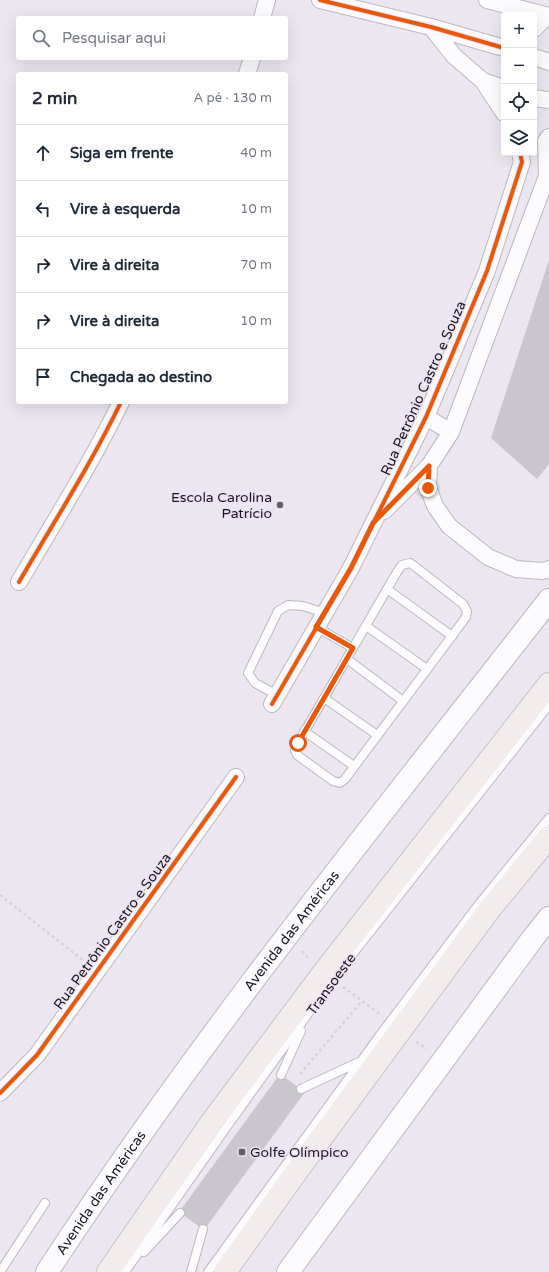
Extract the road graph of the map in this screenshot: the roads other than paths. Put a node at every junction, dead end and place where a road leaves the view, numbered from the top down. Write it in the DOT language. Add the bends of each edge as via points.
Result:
graph roads {
  1 [pos="267,0"];
  2 [pos="320,0"];
  3 [pos="487,0"];
  4 [pos="263,16"];
  5 [pos="548,16"];
  6 [pos="431,27"];
  7 [pos="537,27"];
  8 [pos="501,47"];
  9 [pos="537,58"];
  10 [pos="251,60"];
  11 [pos="549,62"];
  12 [pos="248,72"];
  13 [pos="483,81"];
  14 [pos="501,87"];
  15 [pos="537,98"];
  16 [pos="549,100"];
  17 [pos="501,108"];
  18 [pos="543,138"];
  19 [pos="521,156"];
  20 [pos="120,404"];
  21 [pos="426,417"];
  22 [pos="451,432"];
  23 [pos="429,466"];
  24 [pos="373,523"];
  25 [pos="549,569"];
  26 [pos="19,582"];
  27 [pos="387,589"];
  28 [pos="549,600"];
  29 [pos="324,613"];
  30 [pos="366,626"];
  31 [pos="316,627"];
  32 [pos="452,636"];
  33 [pos="353,648"];
  34 [pos="347,659"];
  35 [pos="427,669"];
  36 [pos="549,671"];
  37 [pos="549,684"];
  38 [pos="324,698"];
  39 [pos="274,700"];
  40 [pos="403,701"];
  41 [pos="549,706"];
  42 [pos="524,716"];
  43 [pos="304,731"];
  44 [pos="377,735"];
  45 [pos="354,766"];
  46 [pos="236,777"];
  47 [pos="549,818"];
  48 [pos="549,837"];
  49 [pos="549,918"];
  50 [pos="309,1014"];
  51 [pos="360,1062"];
  52 [pos="281,1075"];
  53 [pos="302,1090"];
  54 [pos="0,1092"];
  55 [pos="46,1203"];
  56 [pos="180,1213"];
  57 [pos="203,1229"];
  58 [pos="0,1272"];
  59 [pos="47,1272"];
  60 [pos="108,1272"];
  61 [pos="126,1272"];
  62 [pos="191,1272"];
  63 [pos="208,1272"];
  64 [pos="225,1272"];
  65 [pos="288,1272"];
  1 -- 4 [label="street"];
  2 -- 6 [label="street"];
  3 -- 5 [label="street"];
  5 -- 7 [label="street"];
  6 -- 8 [label="street"];
  6 -- 13 [label="street" via="454,56"];
  9 -- 11 [label="street"];
  10 -- 12 [label="street"];
  13 -- 14 [label="street"];
  13 -- 17 [label="street"];
  15 -- 16 [label="street"];
  18 -- 22 [label="street, Rua Petrônio Castro e Souza" via="547,176"];
  19 -- 21 [label="street, Rua Petrônio Castro e Souza" via="522,162 487,271"];
  20 -- 26 [label="street"];
  21 -- 22 [label="street"];
  21 -- 24 [label="street, Rua Petrônio Castro e Souza"];
  22 -- 23 [label="street, Rua Petrônio Castro e Souza"];
  23 -- 24 [label="street, Rua Petrônio Castro e Souza"];
  23 -- 25 [label="street" via="428,488 435,506 449,526 488,557 516,569"];
  24 -- 29 [label="street, Rua Petrônio Castro e Souza" via="351,568"];
  27 -- 30 [label="lane"];
  27 -- 32 [label="lane"];
  27 -- 32 [label="lane" via="402,565 413,565 463,604 467,611 466,617"];
  28 -- 59 [label="main road, Avenida das Américas" via="289,933 175,1086"];
  29 -- 31 [label="street, Rua Petrônio Castro e Souza"];
  29 -- 39 [label="lane" via="304,606 288,605 278,610 248,673"];
  30 -- 33 [label="lane"];
  30 -- 35 [label="lane"];
  31 -- 33 [label="lane"];
  31 -- 39 [label="street, Rua Petrônio Castro e Souza"];
  32 -- 35 [label="lane"];
  33 -- 34 [label="lane"];
  34 -- 38 [label="lane"];
  34 -- 40 [label="lane"];
  35 -- 40 [label="lane"];
  36 -- 42 [label="highway"];
  37 -- 42 [label="highway"];
  38 -- 43 [label="lane"];
  38 -- 44 [label="lane"];
  40 -- 44 [label="lane"];
  41 -- 50 [label="lane, Transoeste" via="333,979"];
  42 -- 60 [label="highway" via="324,972 211,1123"];
  43 -- 45 [label="lane"];
  43 -- 45 [label="lane" via="295,750 297,755 333,781 340,783"];
  44 -- 45 [label="lane"];
  46 -- 54 [label="street, Rua Petrônio Castro e Souza" via="36,1055"];
  47 -- 51 [label="lane" via="479,904"];
  48 -- 64 [label="highway" via="485,916"];
  49 -- 65 [label="main road"];
  50 -- 52 [label="lane"];
  50 -- 61 [label="lane, Transoeste"];
  51 -- 53 [label="lane"];
  51 -- 63 [label="lane"];
  55 -- 58 [label="lane"];
  56 -- 61 [label="lane"];
  57 -- 62 [label="lane"];
}
